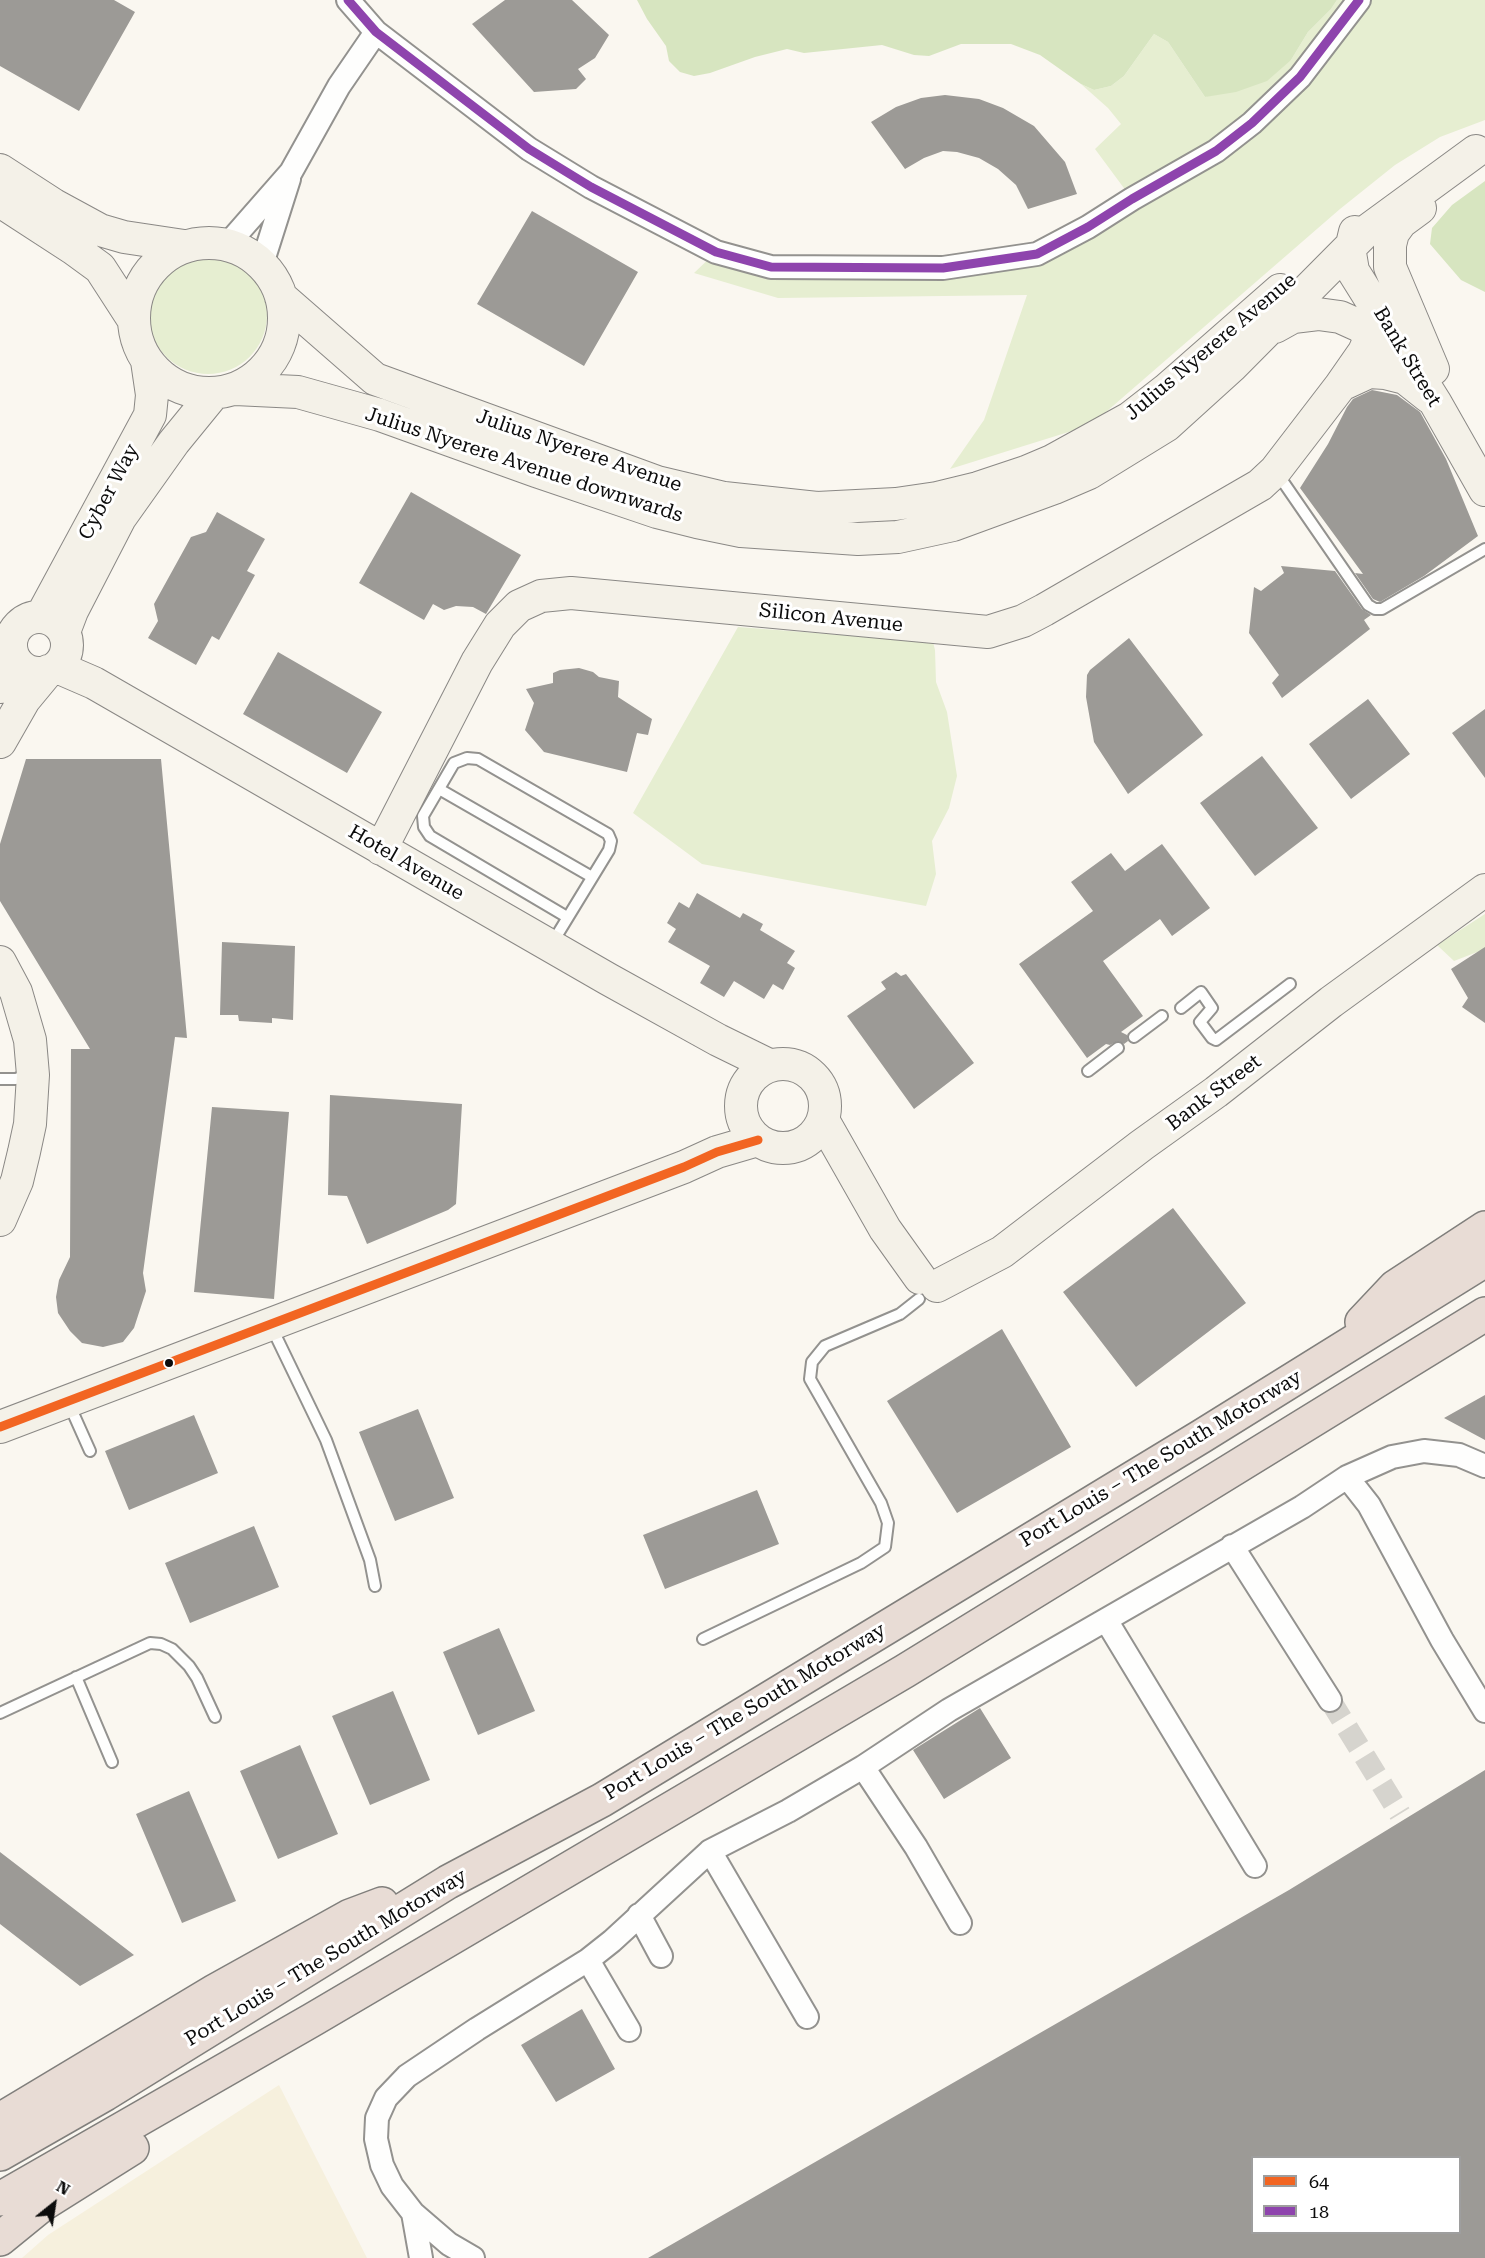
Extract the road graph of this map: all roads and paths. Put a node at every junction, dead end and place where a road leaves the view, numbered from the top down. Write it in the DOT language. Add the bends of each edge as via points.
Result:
graph roads {
  1 [pos="348,0"];
  2 [pos="1359,0"];
  3 [pos="376,33"];
  4 [pos="1481,149"];
  5 [pos="0,170"];
  6 [pos="291,171"];
  7 [pos="0,201"];
  8 [pos="1358,220"];
  9 [pos="1333,242"];
  10 [pos="226,245"];
  11 [pos="184,246"];
  12 [pos="262,264"];
  13 [pos="281,297"];
  14 [pos="133,319"];
  15 [pos="1265,332"];
  16 [pos="1371,336"];
  17 [pos="147,361"];
  18 [pos="1341,385"];
  19 [pos="225,391"];
  20 [pos="1439,397"];
  21 [pos="1485,469"];
  22 [pos="1275,471"];
  23 [pos="1485,490"];
  24 [pos="1485,549"];
  25 [pos="32,641"];
  26 [pos="0,687"];
  27 [pos="0,742"];
  28 [pos="439,789"];
  29 [pos="381,849"];
  30 [pos="592,877"];
  31 [pos="1485,890"];
  32 [pos="567,917"];
  33 [pos="550,946"];
  34 [pos="0,962"];
  35 [pos="1290,984"];
  36 [pos="1181,1008"];
  37 [pos="0,1012"];
  38 [pos="1161,1016"];
  39 [pos="1134,1037"];
  40 [pos="718,1040"];
  41 [pos="1118,1048"];
  42 [pos="769,1065"];
  43 [pos="1088,1071"];
  44 [pos="16,1073"];
  45 [pos="748,1118"];
  46 [pos="823,1120"];
  47 [pos="795,1146"];
  48 [pos="847,1160"];
  49 [pos="0,1168"];
  50 [pos="0,1220"];
  51 [pos="1485,1228"];
  52 [pos="1485,1260"];
  53 [pos="925,1288"];
  54 [pos="1485,1314"];
  55 [pos="270,1325"];
  56 [pos="1485,1336"];
  57 [pos="1327,1358"];
  58 [pos="67,1401"];
  59 [pos="0,1427"];
  60 [pos="1297,1430"];
  61 [pos="90,1451"];
  62 [pos="1485,1466"];
  63 [pos="1347,1477"];
  64 [pos="1232,1546"];
  65 [pos="375,1586"];
  66 [pos="1106,1620"];
  67 [pos="703,1639"];
  68 [pos="76,1677"];
  69 [pos="1330,1701"];
  70 [pos="1485,1711"];
  71 [pos="0,1713"];
  72 [pos="215,1718"];
  73 [pos="112,1762"];
  74 [pos="863,1767"];
  75 [pos="710,1851"];
  76 [pos="1255,1866"];
  77 [pos="448,1882"];
  78 [pos="639,1915"];
  79 [pos="960,1923"];
  80 [pos="661,1956"];
  81 [pos="588,1960"];
  82 [pos="807,2017"];
  83 [pos="312,2020"];
  84 [pos="629,2030"];
  85 [pos="0,2120"];
  86 [pos="0,2154"];
  87 [pos="0,2199"];
  88 [pos="413,2213"];
  89 [pos="0,2239"];
  90 [pos="421,2258"];
  91 [pos="448,2258"];
  92 [pos="473,2258"];
  1 -- 3 [label="street"];
  2 -- 3 [label="street" via="1300,77 1216,151 1036,254 943,268 771,267 716,252 591,187 529,149"];
  3 -- 6 [label="street" via="339,86"];
  4 -- 8 [label="street, Julius Nyerere Avenue"];
  4 -- 15 [label="street, Julius Nyerere Avenue downwards" via="1364,233"];
  4 -- 20 [label="street" via="1457,180 1401,222 1390,245 1390,267"];
  5 -- 11 [label="street" via="100,230"];
  6 -- 10 [label="street"];
  6 -- 12 [label="street"];
  7 -- 14 [label="street" via="100,268"];
  8 -- 9 [label="street, Julius Nyerere Avenue"];
  8 -- 20 [label="street, Bank Street" via="1350,253 1353,271"];
  9 -- 13 [label="street, Julius Nyerere Avenue" via="1166,390 1104,433 1026,472 978,488 937,498 857,507 808,507 724,498 657,482 570,452 375,379"];
  9 -- 20 [label="street" via="1346,237 1363,245"];
  10 -- 11 [label="street" via="205,242"];
  10 -- 12 [label="street" via="246,252"];
  11 -- 14 [label="street" via="163,257 146,274 136,296"];
  12 -- 13 [label="street"];
  13 -- 19 [label="street" via="281,341 271,362 255,378"];
  14 -- 17 [label="street" via="137,341"];
  15 -- 16 [label="street" via="1293,317 1318,314 1340,317"];
  15 -- 19 [label="street, Julius Nyerere Avenue downwards" via="1167,424 1089,473 953,525 898,537 858,539 741,531 697,522 657,512 380,415 298,392"];
  16 -- 18 [label="street, Silicon Avenue"];
  16 -- 20 [label="street"];
  17 -- 19 [label="street" via="165,379 188,390"];
  17 -- 25 [label="street, Cyber Way" via="152,394 150,415"];
  18 -- 20 [label="street" via="1369,372 1384,372 1405,378"];
  18 -- 22 [label="street, Silicon Avenue"];
  19 -- 25 [label="street, Cyber Way" via="174,442 120,518 72,611"];
  20 -- 21 [label="street"];
  20 -- 23 [label="street, Bank Street"];
  22 -- 24 [label="lane" via="1368,605 1375,609 1382,609"];
  22 -- 29 [label="street, Silicon Avenue" via="1238,499 1044,610 988,633 571,593 541,596 519,606 500,625"];
  25 -- 26 [label="street, Cyber Way"];
  25 -- 27 [label="street, Cyber Way" via="24,700"];
  25 -- 29 [label="street, Hotel Avenue" via="94,683"];
  28 -- 30 [label="lane"];
  28 -- 30 [label="lane" via="454,763 466,758 478,759 498,770 608,834 609,850"];
  28 -- 32 [label="lane" via="423,816 430,836"];
  29 -- 33 [label="street, Hotel Avenue"];
  30 -- 32 [label="lane"];
  31 -- 53 [label="street, Bank Street" via="1002,1252"];
  32 -- 33 [label="lane"];
  33 -- 40 [label="street, Hotel Avenue"];
  34 -- 44 [label="street" via="16,992 30,1040"];
  35 -- 36 [label="lane" via="1216,1040 1200,1022 1212,1008 1201,992"];
  37 -- 44 [label="street"];
  38 -- 39 [label="lane"];
  40 -- 42 [label="street, Hotel Avenue"];
  40 -- 45 [label="street"];
  41 -- 43 [label="lane"];
  42 -- 45 [label="street" via="748,1081"];
  42 -- 46 [label="street" via="796,1065 818,1082 824,1100"];
  44 -- 49 [label="street" via="14,1113"];
  44 -- 50 [label="street" via="33,1075 30,1124 17,1181"];
  45 -- 47 [label="street" via="770,1146"];
  45 -- 55 [label="street" via="717,1152 684,1167"];
  46 -- 47 [label="street" via="816,1132"];
  46 -- 48 [label="street"];
  47 -- 48 [label="street"];
  48 -- 53 [label="street" via="885,1229"];
  51 -- 57 [label="highway" via="1395,1287"];
  52 -- 57 [label="highway, Port Louis – The South Motorway"];
  53 -- 67 [label="lane" via="900,1314 825,1346 812,1362 810,1379 881,1503 888,1523 885,1547 861,1563"];
  54 -- 60 [label="highway"];
  55 -- 58 [label="street"];
  55 -- 65 [label="lane" via="326,1440 370,1560"];
  56 -- 60 [label="highway"];
  57 -- 77 [label="highway, Port Louis – The South Motorway" via="602,1800"];
  58 -- 59 [label="street"];
  58 -- 61 [label="lane"];
  60 -- 83 [label="highway" via="905,1671"];
  62 -- 63 [label="street" via="1459,1455 1424,1451 1392,1457"];
  63 -- 64 [label="street"];
  63 -- 70 [label="street" via="1369,1505"];
  64 -- 66 [label="street"];
  64 -- 69 [label="street"];
  66 -- 74 [label="street" via="948,1710"];
  66 -- 76 [label="street"];
  68 -- 71 [label="lane"];
  68 -- 72 [label="lane" via="150,1643 162,1644 189,1666"];
  68 -- 73 [label="lane"];
  74 -- 75 [label="street"];
  74 -- 79 [label="street"];
  75 -- 78 [label="street"];
  75 -- 82 [label="street"];
  77 -- 85 [label="highway" via="350,1916"];
  77 -- 86 [label="highway, Port Louis – The South Motorway" via="105,2094"];
  78 -- 80 [label="street"];
  78 -- 81 [label="street"];
  81 -- 84 [label="street"];
  81 -- 88 [label="street" via="468,2034 407,2076 386,2098 376,2118 382,2165"];
  83 -- 87 [label="highway"];
  83 -- 89 [label="highway" via="189,2112 43,2204"];
  88 -- 90 [label="street"];
  88 -- 92 [label="street" via="449,2244"];
  91 -- 92 [label="street"];
}
